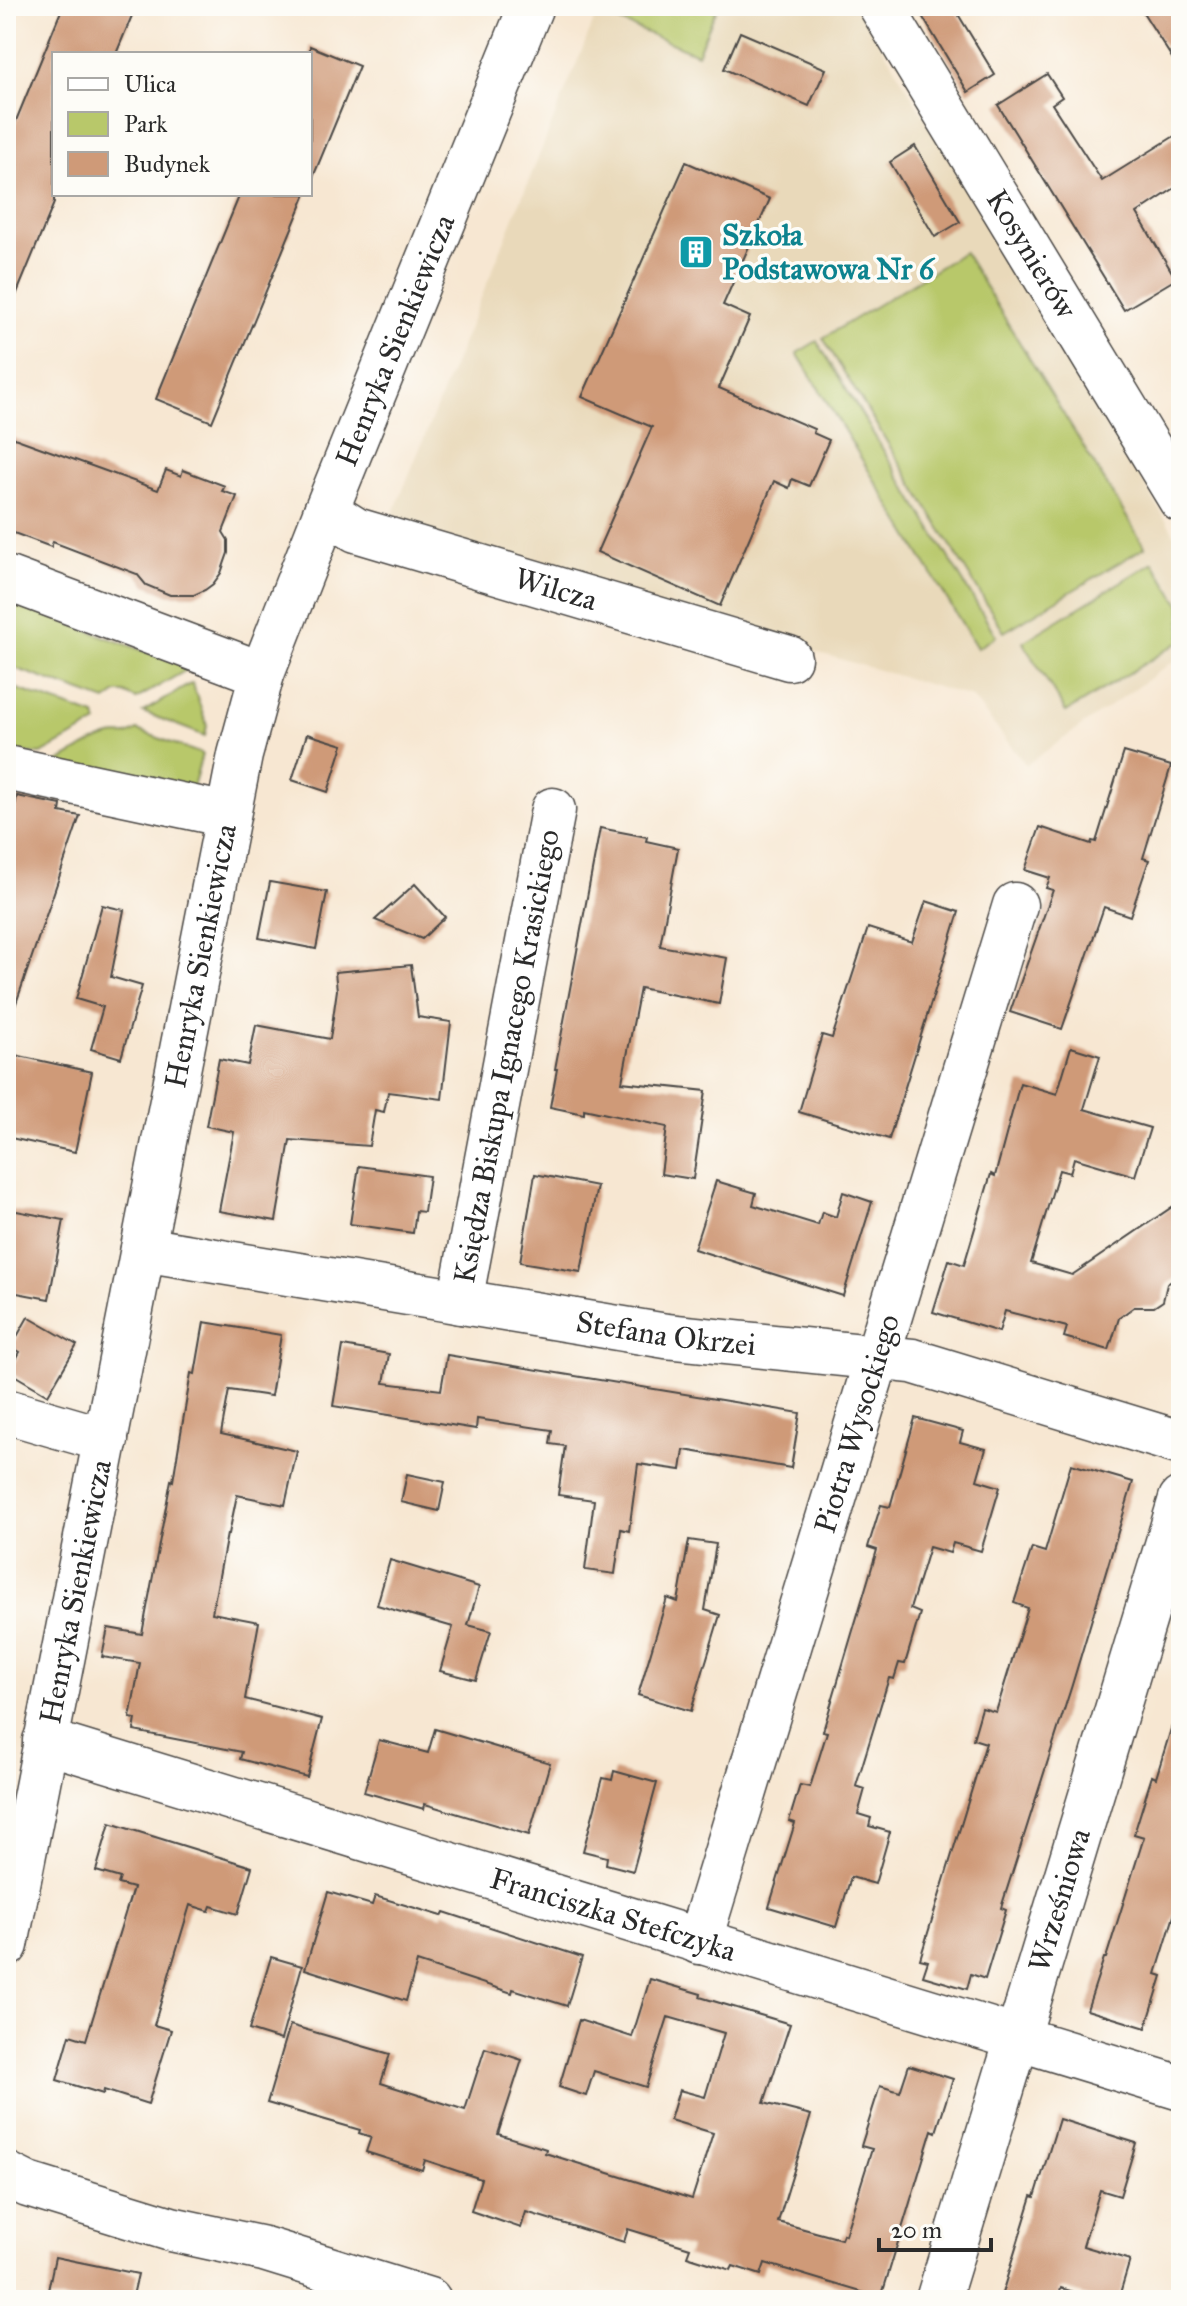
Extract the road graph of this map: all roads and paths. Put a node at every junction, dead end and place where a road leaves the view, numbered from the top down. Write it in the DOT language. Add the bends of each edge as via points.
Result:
graph roads {
  1 [pos="531,6"];
  2 [pos="881,6"];
  3 [pos="1181,500"];
  4 [pos="326,511"];
  5 [pos="6,578"];
  6 [pos="789,658"];
  7 [pos="262,674"];
  8 [pos="6,768"];
  9 [pos="553,810"];
  10 [pos="227,815"];
  11 [pos="1015,905"];
  12 [pos="143,1249"];
  13 [pos="460,1302"];
  14 [pos="876,1357"];
  15 [pos="6,1411"];
  16 [pos="106,1440"];
  17 [pos="1181,1443"];
  18 [pos="1181,1499"];
  19 [pos="45,1741"];
  20 [pos="699,1942"];
  21 [pos="6,1945"];
  22 [pos="1016,2037"];
  23 [pos="1181,2088"];
  24 [pos="6,2156"];
  25 [pos="6,2174"];
  26 [pos="264,2249"];
  27 [pos="429,2300"];
  28 [pos="938,2300"];
  1 -- 4 [label="street, Henryka Sienkiewicza"];
  2 -- 3 [label="street, Kosynierów"];
  4 -- 6 [label="street, Wilcza" via="356,530"];
  4 -- 7 [label="street, Henryka Sienkiewicza"];
  5 -- 7 [label="street"];
  7 -- 10 [label="street, Henryka Sienkiewicza"];
  8 -- 10 [label="street"];
  9 -- 13 [label="street, Księdza Biskupa Ignacego Krasickiego"];
  10 -- 12 [label="street, Henryka Sienkiewicza"];
  11 -- 14 [label="street, Piotra Wysockiego"];
  12 -- 13 [label="street, Stefana Okrzei"];
  12 -- 16 [label="street, Henryka Sienkiewicza"];
  13 -- 14 [label="street, Stefana Okrzei" via="666,1336"];
  14 -- 17 [label="street, Stefana Okrzei" via="912,1361"];
  14 -- 20 [label="street, Piotra Wysockiego"];
  15 -- 16 [label="street"];
  16 -- 19 [label="street, Henryka Sienkiewicza"];
  18 -- 22 [label="street, Wrześniowa"];
  19 -- 20 [label="street, Franciszka Stefczyka"];
  19 -- 21 [label="street, Henryka Sienkiewicza"];
  20 -- 22 [label="street, Franciszka Stefczyka"];
  22 -- 23 [label="street, Franciszka Stefczyka"];
  22 -- 28 [label="street, Wrześniowa"];
  24 -- 26 [label="street" via="32,2158 181,2202"];
  25 -- 26 [label="street" via="171,2229"];
  26 -- 27 [label="street"];
}
